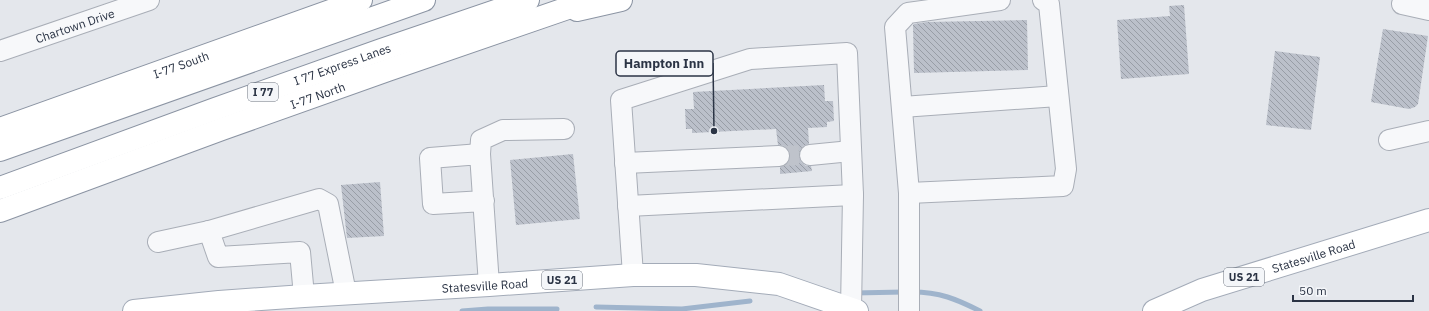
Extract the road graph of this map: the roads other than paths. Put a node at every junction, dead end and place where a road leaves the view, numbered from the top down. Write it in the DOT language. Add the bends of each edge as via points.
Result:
graph roads {
  1 [pos="150,0"];
  2 [pos="361,0"];
  3 [pos="424,0"];
  4 [pos="528,0"];
  5 [pos="591,0"];
  6 [pos="621,0"];
  7 [pos="1000,0"];
  8 [pos="1043,0"];
  9 [pos="1402,4"];
  10 [pos="1429,10"];
  11 [pos="525,22"];
  12 [pos="0,51"];
  13 [pos="1058,96"];
  14 [pos="902,107"];
  15 [pos="0,128"];
  16 [pos="564,128"];
  17 [pos="1429,131"];
  18 [pos="1389,140"];
  19 [pos="0,150"];
  20 [pos="851,151"];
  21 [pos="480,154"];
  22 [pos="810,155"];
  23 [pos="779,156"];
  24 [pos="625,163"];
  25 [pos="0,188"];
  26 [pos="909,193"];
  27 [pos="853,195"];
  28 [pos="484,201"];
  29 [pos="628,206"];
  30 [pos="0,211"];
  31 [pos="1429,220"];
  32 [pos="208,231"];
  33 [pos="158,242"];
  34 [pos="632,275"];
  35 [pos="489,285"];
  36 [pos="346,293"];
  37 [pos="304,296"];
  38 [pos="239,306"];
  39 [pos="854,310"];
  40 [pos="134,311"];
  41 [pos="909,311"];
  42 [pos="1154,311"];
  1 -- 12 [label="street, Chartown Drive"];
  2 -- 15 [label="main road, I-77 South"];
  3 -- 19 [label="main road"];
  4 -- 25 [label="main road, I 77 Express Lanes / I 77" via="280,86"];
  5 -- 11 [label="main road, I-77 North / I 77"];
  6 -- 11 [label="main road"];
  7 -- 14 [label="street" via="908,13 895,27"];
  8 -- 13 [label="street" via="1049,4"];
  9 -- 10 [label="street"];
  11 -- 30 [label="main road, I-77 North / I 77"];
  13 -- 14 [label="street"];
  13 -- 26 [label="street" via="1066,169 1063,186"];
  14 -- 26 [label="street"];
  16 -- 21 [label="street" via="503,130 481,140"];
  17 -- 18 [label="street"];
  20 -- 22 [label="street"];
  20 -- 24 [label="street" via="847,53 750,59 621,100"];
  20 -- 27 [label="street"];
  21 -- 28 [label="street"];
  21 -- 28 [label="street" via="430,158 433,204"];
  23 -- 24 [label="street"];
  24 -- 29 [label="street"];
  26 -- 41 [label="street"];
  27 -- 29 [label="street"];
  27 -- 39 [label="street"];
  28 -- 35 [label="street"];
  29 -- 34 [label="street"];
  31 -- 42 [label="main road, Statesville Road / US 21" via="1202,290"];
  32 -- 33 [label="street"];
  32 -- 36 [label="street" via="319,199 328,204"];
  32 -- 37 [label="street" via="218,257 300,252"];
  34 -- 35 [label="main road, Statesville Road / US 21"];
  34 -- 39 [label="main road, Statesville Road / US 21" via="696,275 779,284"];
  35 -- 36 [label="main road, Statesville Road / US 21"];
  36 -- 37 [label="main road, Statesville Road / US 21"];
  37 -- 38 [label="main road, Statesville Road / US 21"];
  38 -- 40 [label="main road, Statesville Road / US 21"];
}
